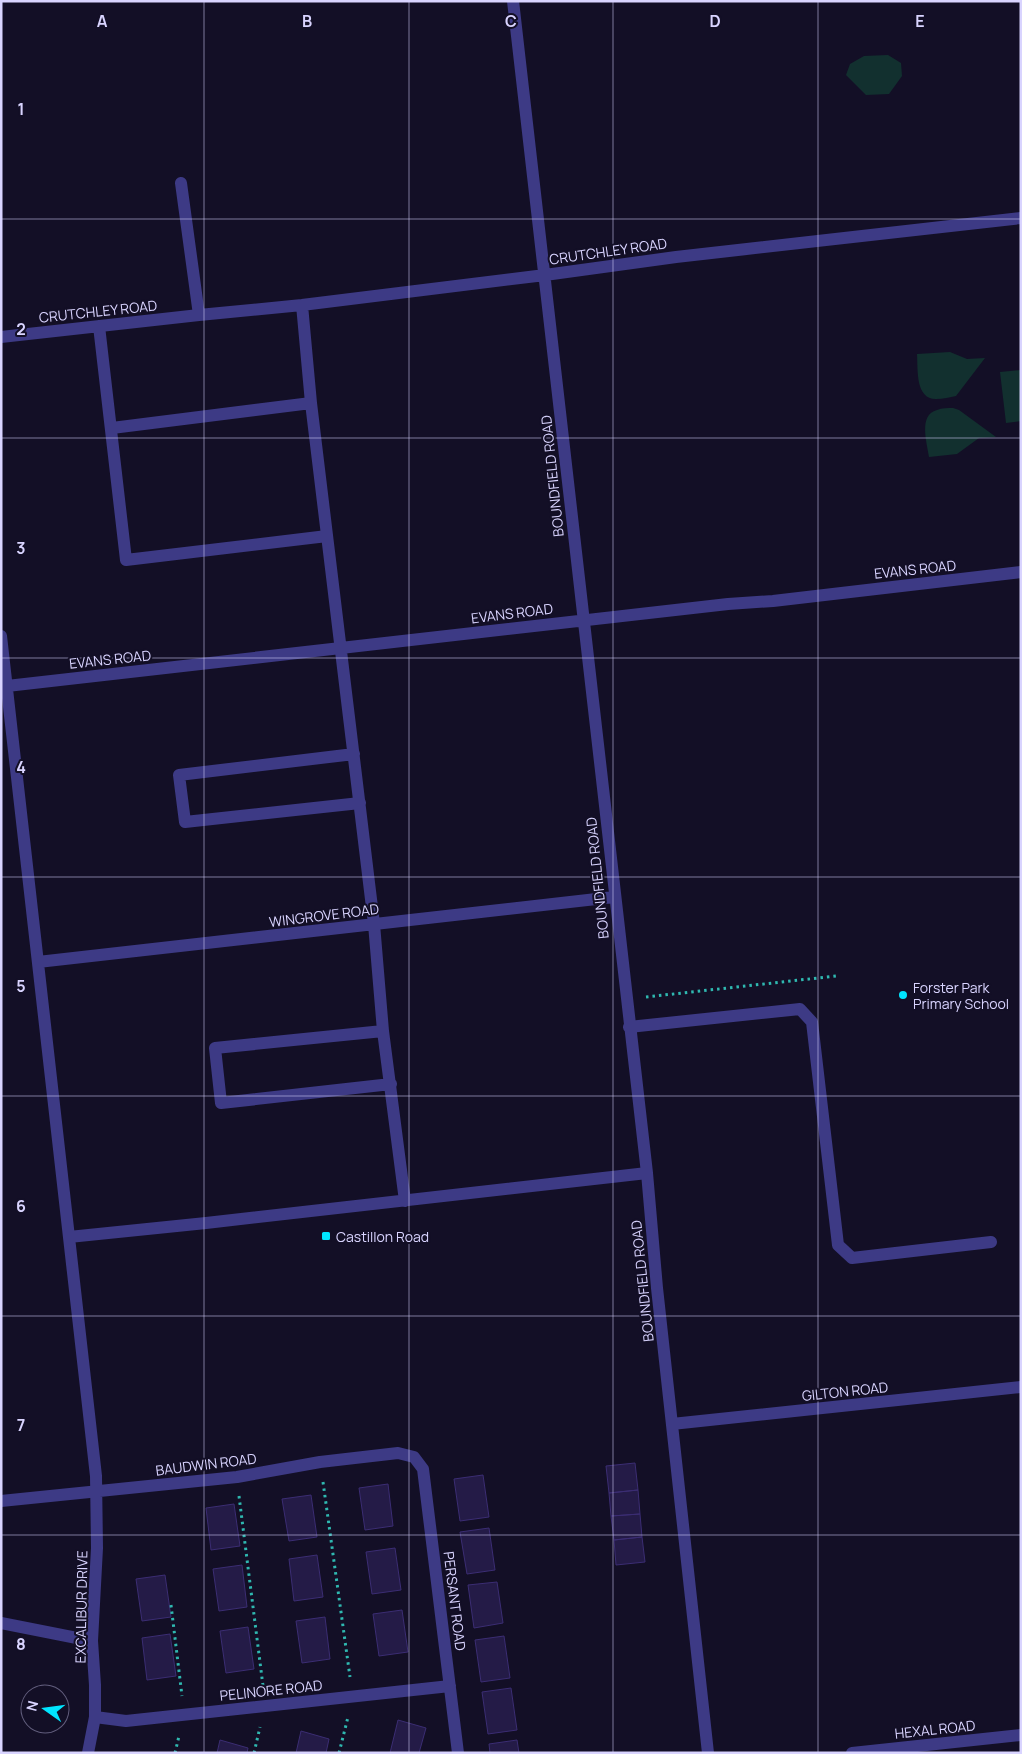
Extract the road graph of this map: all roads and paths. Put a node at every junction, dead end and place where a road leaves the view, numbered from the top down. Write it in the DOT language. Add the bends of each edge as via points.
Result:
graph roads {
  1 [pos="513,1"];
  2 [pos="181,183"];
  3 [pos="1021,218"];
  4 [pos="545,275"];
  5 [pos="302,305"];
  6 [pos="198,315"];
  7 [pos="99,326"];
  8 [pos="1,337"];
  9 [pos="311,403"];
  10 [pos="112,428"];
  11 [pos="327,536"];
  12 [pos="1021,572"];
  13 [pos="584,620"];
  14 [pos="1,636"];
  15 [pos="341,649"];
  16 [pos="7,686"];
  17 [pos="354,754"];
  18 [pos="360,803"];
  19 [pos="614,898"];
  20 [pos="374,924"];
  21 [pos="38,962"];
  22 [pos="836,976"];
  23 [pos="626,999"];
  24 [pos="629,1027"];
  25 [pos="383,1031"];
  26 [pos="391,1084"];
  27 [pos="647,1173"];
  28 [pos="405,1201"];
  29 [pos="69,1237"];
  30 [pos="991,1242"];
  31 [pos="1021,1387"];
  32 [pos="672,1424"];
  33 [pos="414,1456"];
  34 [pos="320,1462"];
  35 [pos="237,1477"];
  36 [pos="96,1491"];
  37 [pos="1,1501"];
  38 [pos="171,1605"];
  39 [pos="1,1623"];
  40 [pos="92,1641"];
  41 [pos="450,1686"];
  42 [pos="353,1696"];
  43 [pos="266,1706"];
  44 [pos="184,1715"];
  45 [pos="95,1717"];
  46 [pos="1021,1734"];
  47 [pos="88,1753"];
  48 [pos="339,1753"];
  49 [pos="458,1753"];
  50 [pos="708,1753"];
  51 [pos="852,1753"];
  1 -- 4 [label="street, BOUNDFIELD ROAD"];
  2 -- 6 [label="street"];
  3 -- 4 [label="street, CRUTCHLEY ROAD"];
  4 -- 5 [label="street, CRUTCHLEY ROAD"];
  4 -- 13 [label="street, BOUNDFIELD ROAD"];
  5 -- 6 [label="street, CRUTCHLEY ROAD"];
  5 -- 9 [label="street"];
  6 -- 7 [label="street, CRUTCHLEY ROAD"];
  7 -- 8 [label="street, CRUTCHLEY ROAD"];
  7 -- 10 [label="street"];
  9 -- 10 [label="street"];
  9 -- 11 [label="street"];
  10 -- 11 [label="street" via="126,560"];
  11 -- 15 [label="street"];
  12 -- 13 [label="street, EVANS ROAD"];
  13 -- 15 [label="street, EVANS ROAD"];
  13 -- 19 [label="street, BOUNDFIELD ROAD"];
  14 -- 16 [label="street"];
  15 -- 16 [label="street, EVANS ROAD"];
  15 -- 17 [label="street"];
  16 -- 21 [label="street"];
  17 -- 18 [label="street"];
  17 -- 18 [label="street" via="179,775 185,822"];
  18 -- 20 [label="street"];
  19 -- 20 [label="street, WINGROVE ROAD"];
  19 -- 23 [label="street, BOUNDFIELD ROAD"];
  20 -- 21 [label="street, WINGROVE ROAD"];
  20 -- 25 [label="street"];
  21 -- 29 [label="street"];
  22 -- 23 [label="path"];
  23 -- 24 [label="street, BOUNDFIELD ROAD"];
  24 -- 27 [label="street, BOUNDFIELD ROAD"];
  24 -- 30 [label="street" via="800,1009 812,1022 838,1245 852,1258"];
  25 -- 26 [label="street"];
  25 -- 26 [label="street" via="215,1048 221,1103"];
  26 -- 28 [label="street"];
  27 -- 28 [label="street"];
  27 -- 32 [label="street, BOUNDFIELD ROAD"];
  28 -- 29 [label="street"];
  29 -- 36 [label="street"];
  31 -- 32 [label="street, GILTON ROAD"];
  32 -- 50 [label="street, BOUNDFIELD ROAD"];
  33 -- 34 [label="street, BAUDWIN ROAD" via="398,1453"];
  33 -- 41 [label="street, PERSANT ROAD" via="423,1469"];
  34 -- 35 [label="street, BAUDWIN ROAD"];
  34 -- 42 [label="path"];
  35 -- 36 [label="street, BAUDWIN ROAD"];
  35 -- 43 [label="path"];
  36 -- 37 [label="street, BAUDWIN ROAD"];
  36 -- 40 [label="street, EXCALIBUR DRIVE" via="97,1548"];
  38 -- 44 [label="path"];
  39 -- 40 [label="street"];
  40 -- 45 [label="street, EXCALIBUR DRIVE"];
  41 -- 42 [label="street, PELINORE ROAD"];
  41 -- 49 [label="street, PERSANT ROAD"];
  42 -- 43 [label="street, PELINORE ROAD"];
  42 -- 48 [label="path"];
  43 -- 44 [label="street, PELINORE ROAD"];
  44 -- 45 [label="street, PELINORE ROAD" via="126,1721"];
  45 -- 47 [label="street, EXCALIBUR DRIVE"];
  46 -- 51 [label="street, HEXAL ROAD"];
}
